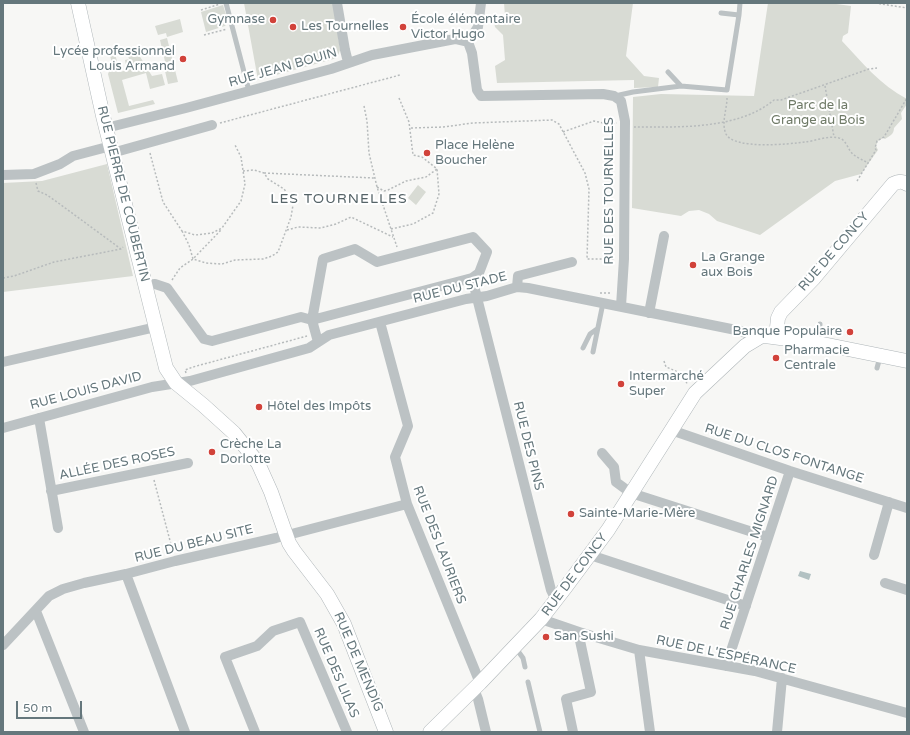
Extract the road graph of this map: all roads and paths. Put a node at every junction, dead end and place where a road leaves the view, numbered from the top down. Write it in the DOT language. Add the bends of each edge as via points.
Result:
graph roads {
  1 [pos="78,3"];
  2 [pos="225,3"];
  3 [pos="338,3"];
  4 [pos="481,3"];
  5 [pos="740,3"];
  6 [pos="875,3"];
  7 [pos="907,8"];
  8 [pos="201,10"];
  9 [pos="721,13"];
  10 [pos="739,15"];
  11 [pos="232,27"];
  12 [pos="204,35"];
  13 [pos="468,42"];
  14 [pos="348,62"];
  15 [pos="877,68"];
  16 [pos="668,72"];
  17 [pos="400,75"];
  18 [pos="825,85"];
  19 [pos="681,86"];
  20 [pos="249,91"];
  21 [pos="614,96"];
  22 [pos="727,96"];
  23 [pos="399,98"];
  24 [pos="907,98"];
  25 [pos="364,106"];
  26 [pos="724,122"];
  27 [pos="625,124"];
  28 [pos="212,125"];
  29 [pos="106,128"];
  30 [pos="411,128"];
  31 [pos="563,132"];
  32 [pos="834,137"];
  33 [pos="147,143"];
  34 [pos="235,145"];
  35 [pos="111,150"];
  36 [pos="868,163"];
  37 [pos="437,169"];
  38 [pos="243,171"];
  39 [pos="264,173"];
  40 [pos="34,174"];
  41 [pos="3,175"];
  42 [pos="375,178"];
  43 [pos="857,181"];
  44 [pos="907,184"];
  45 [pos="377,187"];
  46 [pos="222,228"];
  47 [pos="391,229"];
  48 [pos="287,230"];
  49 [pos="182,232"];
  50 [pos="664,236"];
  51 [pos="393,238"];
  52 [pos="134,239"];
  53 [pos="121,249"];
  54 [pos="400,256"];
  55 [pos="193,259"];
  56 [pos="624,259"];
  57 [pos="572,262"];
  58 [pos="3,278"];
  59 [pos="472,278"];
  60 [pos="146,286"];
  61 [pos="517,287"];
  62 [pos="167,288"];
  63 [pos="478,297"];
  64 [pos="603,303"];
  65 [pos="621,306"];
  66 [pos="649,313"];
  67 [pos="312,320"];
  68 [pos="380,322"];
  69 [pos="820,324"];
  70 [pos="156,327"];
  71 [pos="597,329"];
  72 [pos="766,337"];
  73 [pos="318,342"];
  74 [pos="818,343"];
  75 [pos="583,348"];
  76 [pos="593,352"];
  77 [pos="664,361"];
  78 [pos="907,361"];
  79 [pos="3,362"];
  80 [pos="176,383"];
  81 [pos="692,398"];
  82 [pos="39,418"];
  83 [pos="3,428"];
  84 [pos="671,430"];
  85 [pos="602,453"];
  86 [pos="188,463"];
  87 [pos="152,471"];
  88 [pos="790,471"];
  89 [pos="51,491"];
  90 [pos="631,493"];
  91 [pos="889,502"];
  92 [pos="407,504"];
  93 [pos="907,508"];
  94 [pos="58,528"];
  95 [pos="286,534"];
  96 [pos="768,537"];
  97 [pos="590,555"];
  98 [pos="874,555"];
  99 [pos="175,561"];
  100 [pos="126,574"];
  101 [pos="885,583"];
  102 [pos="907,590"];
  103 [pos="556,600"];
  104 [pos="746,606"];
  105 [pos="36,611"];
  106 [pos="541,618"];
  107 [pos="579,632"];
  108 [pos="3,645"];
  109 [pos="514,647"];
  110 [pos="639,650"];
  111 [pos="726,666"];
  112 [pos="525,667"];
  113 [pos="782,678"];
  114 [pos="528,682"];
  115 [pos="477,686"];
  116 [pos="907,713"];
  117 [pos="84,732"];
  118 [pos="185,732"];
  119 [pos="255,732"];
  120 [pos="347,732"];
  121 [pos="386,732"];
  122 [pos="430,732"];
  123 [pos="486,732"];
  124 [pos="540,732"];
  125 [pos="573,732"];
  126 [pos="650,732"];
  127 [pos="777,732"];
  1 -- 29 [label="street, RUE PIERRE DE COUBERTIN"];
  2 -- 8 [label="path"];
  2 -- 11 [label="lane"];
  3 -- 14 [label="street"];
  4 -- 13 [label="street" via="478,27"];
  5 -- 10 [label="lane"];
  6 -- 7 [label="path"];
  9 -- 10 [label="lane"];
  10 -- 19 [label="lane" via="727,90"];
  11 -- 12 [label="path"];
  11 -- 20 [label="lane"];
  13 -- 14 [label="street, RUE JEAN BOUIN" via="455,39"];
  13 -- 21 [label="street" via="477,90 481,96"];
  14 -- 20 [label="street, RUE JEAN BOUIN"];
  15 -- 18 [label="path"];
  16 -- 19 [label="lane"];
  17 -- 28 [label="path"];
  18 -- 26 [label="path" via="774,100 749,116"];
  18 -- 32 [label="path"];
  19 -- 21 [label="lane"];
  20 -- 29 [label="street, RUE JEAN BOUIN"];
  21 -- 27 [label="street, RUE DES TOURNELLES" via="621,100"];
  22 -- 26 [label="path"];
  23 -- 30 [label="path"];
  24 -- 36 [label="path" via="884,137 875,145 876,150"];
  25 -- 42 [label="path" via="369,154"];
  26 -- 27 [label="path" via="664,127"];
  26 -- 32 [label="path" via="727,135 744,144 804,142"];
  27 -- 31 [label="path" via="594,121"];
  27 -- 56 [label="street, RUE DES TOURNELLES"];
  28 -- 33 [label="street"];
  29 -- 35 [label="street, RUE PIERRE DE COUBERTIN"];
  30 -- 31 [label="path" via="552,120 559,124"];
  30 -- 37 [label="path" via="413,154 422,157"];
  31 -- 56 [label="path" via="585,173 590,189 587,259"];
  32 -- 36 [label="path" via="840,138 853,155"];
  33 -- 35 [label="street"];
  33 -- 49 [label="path" via="163,202"];
  34 -- 38 [label="path" via="241,157"];
  35 -- 40 [label="street" via="73,156"];
  35 -- 52 [label="street, RUE PIERRE DE COUBERTIN"];
  36 -- 43 [label="path"];
  37 -- 45 [label="path" via="426,177 406,181 388,190"];
  37 -- 47 [label="path" via="439,194 433,213 413,224"];
  38 -- 39 [label="path" via="254,170"];
  38 -- 46 [label="path" via="245,184 241,201"];
  39 -- 42 [label="path"];
  39 -- 48 [label="path" via="291,198 293,205"];
  40 -- 41 [label="street"];
  40 -- 53 [label="path" via="38,191"];
  42 -- 45 [label="path"];
  44 -- 72 [label="street, RUE DE CONCY" via="902,181 893,184 814,278 781,312"];
  45 -- 47 [label="path"];
  46 -- 49 [label="path" via="212,233 195,235"];
  46 -- 55 [label="path"];
  47 -- 51 [label="path"];
  48 -- 51 [label="path" via="298,227 321,228 351,217"];
  48 -- 55 [label="path" via="278,252 263,259 235,260 222,264"];
  49 -- 55 [label="path"];
  50 -- 66 [label="street"];
  51 -- 54 [label="path"];
  52 -- 53 [label="path"];
  52 -- 60 [label="street, RUE PIERRE DE COUBERTIN"];
  53 -- 58 [label="path" via="54,262"];
  54 -- 59 [label="street" via="473,237 487,252 479,273"];
  54 -- 67 [label="street" via="377,262 354,249 323,259"];
  55 -- 62 [label="path" via="180,268"];
  56 -- 65 [label="street, RUE DES TOURNELLES"];
  57 -- 61 [label="street" via="518,276"];
  59 -- 63 [label="street, RUE DES PINS"];
  59 -- 67 [label="street"];
  60 -- 62 [label="street" via="155,284"];
  60 -- 70 [label="street, RUE PIERRE DE COUBERTIN"];
  61 -- 63 [label="street, RUE DU STADE"];
  61 -- 64 [label="street, RUE DU STADE"];
  62 -- 67 [label="street" via="204,339 212,341 301,317"];
  63 -- 68 [label="street, RUE DU STADE"];
  63 -- 103 [label="street, RUE DES PINS" via="551,590"];
  64 -- 65 [label="street, RUE DU STADE"];
  64 -- 71 [label="lane"];
  65 -- 66 [label="street, RUE DU STADE"];
  66 -- 72 [label="street, RUE DU STADE"];
  67 -- 73 [label="street"];
  68 -- 73 [label="street, RUE DU STADE" via="329,335"];
  68 -- 92 [label="street, RUE DES LAURIERS" via="408,426 395,457"];
  69 -- 74 [label="lane"];
  70 -- 79 [label="street"];
  70 -- 80 [label="street, RUE PIERRE DE COUBERTIN" via="166,368"];
  71 -- 75 [label="lane" via="590,334"];
  71 -- 76 [label="lane"];
  72 -- 74 [label="street"];
  72 -- 81 [label="street, RUE DE CONCY" via="745,346"];
  73 -- 80 [label="street, RUE DU STADE" via="309,348"];
  74 -- 78 [label="street" via="879,362"];
  77 -- 81 [label="path" via="666,367 683,375"];
  80 -- 82 [label="street, RUE LOUIS DAVID" via="152,387"];
  80 -- 95 [label="street, RUE DE MENDIG" via="230,429 258,463"];
  81 -- 84 [label="street, RUE DE CONCY"];
  82 -- 83 [label="street, RUE LOUIS DAVID"];
  82 -- 89 [label="street"];
  84 -- 88 [label="street, RUE DU CLOS FONTANGE"];
  84 -- 90 [label="street, RUE DE CONCY"];
  85 -- 90 [label="street" via="614,467 616,482"];
  86 -- 87 [label="street, ALLÉE DES ROSES"];
  87 -- 89 [label="street, ALLÉE DES ROSES"];
  87 -- 99 [label="path"];
  88 -- 91 [label="street, RUE DU CLOS FONTANGE"];
  88 -- 96 [label="street, RUE CHARLES MIGNARD"];
  89 -- 94 [label="street"];
  90 -- 96 [label="street"];
  90 -- 97 [label="street, RUE DE CONCY"];
  91 -- 93 [label="street, RUE DU CLOS FONTANGE"];
  91 -- 98 [label="street"];
  92 -- 95 [label="street, RUE DU BEAU SITE"];
  92 -- 115 [label="street, RUE DES LAURIERS"];
  95 -- 99 [label="street, RUE DU BEAU SITE"];
  95 -- 121 [label="street, RUE DE MENDIG" via="294,552 327,594 344,624"];
  96 -- 104 [label="street, RUE CHARLES MIGNARD"];
  97 -- 103 [label="street, RUE DE CONCY"];
  97 -- 104 [label="street"];
  99 -- 100 [label="street, RUE DU BEAU SITE"];
  100 -- 105 [label="street" via="63,589 50,596"];
  100 -- 118 [label="street, RUE DU BEAU SITE"];
  101 -- 102 [label="street"];
  103 -- 106 [label="street, RUE DE CONCY"];
  104 -- 111 [label="street, RUE CHARLES MIGNARD"];
  105 -- 108 [label="street"];
  105 -- 117 [label="street"];
  106 -- 107 [label="street, RUE DE L'ESPÉRANCE"];
  106 -- 109 [label="street, RUE DE CONCY"];
  107 -- 110 [label="street, RUE DE L'ESPÉRANCE"];
  107 -- 125 [label="street" via="590,692 566,698"];
  109 -- 112 [label="lane" via="523,658"];
  109 -- 115 [label="street, RUE DE CONCY"];
  110 -- 111 [label="street, RUE DE L'ESPÉRANCE"];
  110 -- 126 [label="street"];
  111 -- 113 [label="street, RUE DE L'ESPÉRANCE"];
  113 -- 116 [label="street, RUE DE L'ESPÉRANCE"];
  113 -- 127 [label="street"];
  114 -- 124 [label="lane"];
  115 -- 122 [label="street, RUE DE CONCY"];
  115 -- 123 [label="street, RUE DES LAURIERS"];
  119 -- 120 [label="street, RUE DES LILAS" via="225,657 257,646 273,631 300,622"];
}
